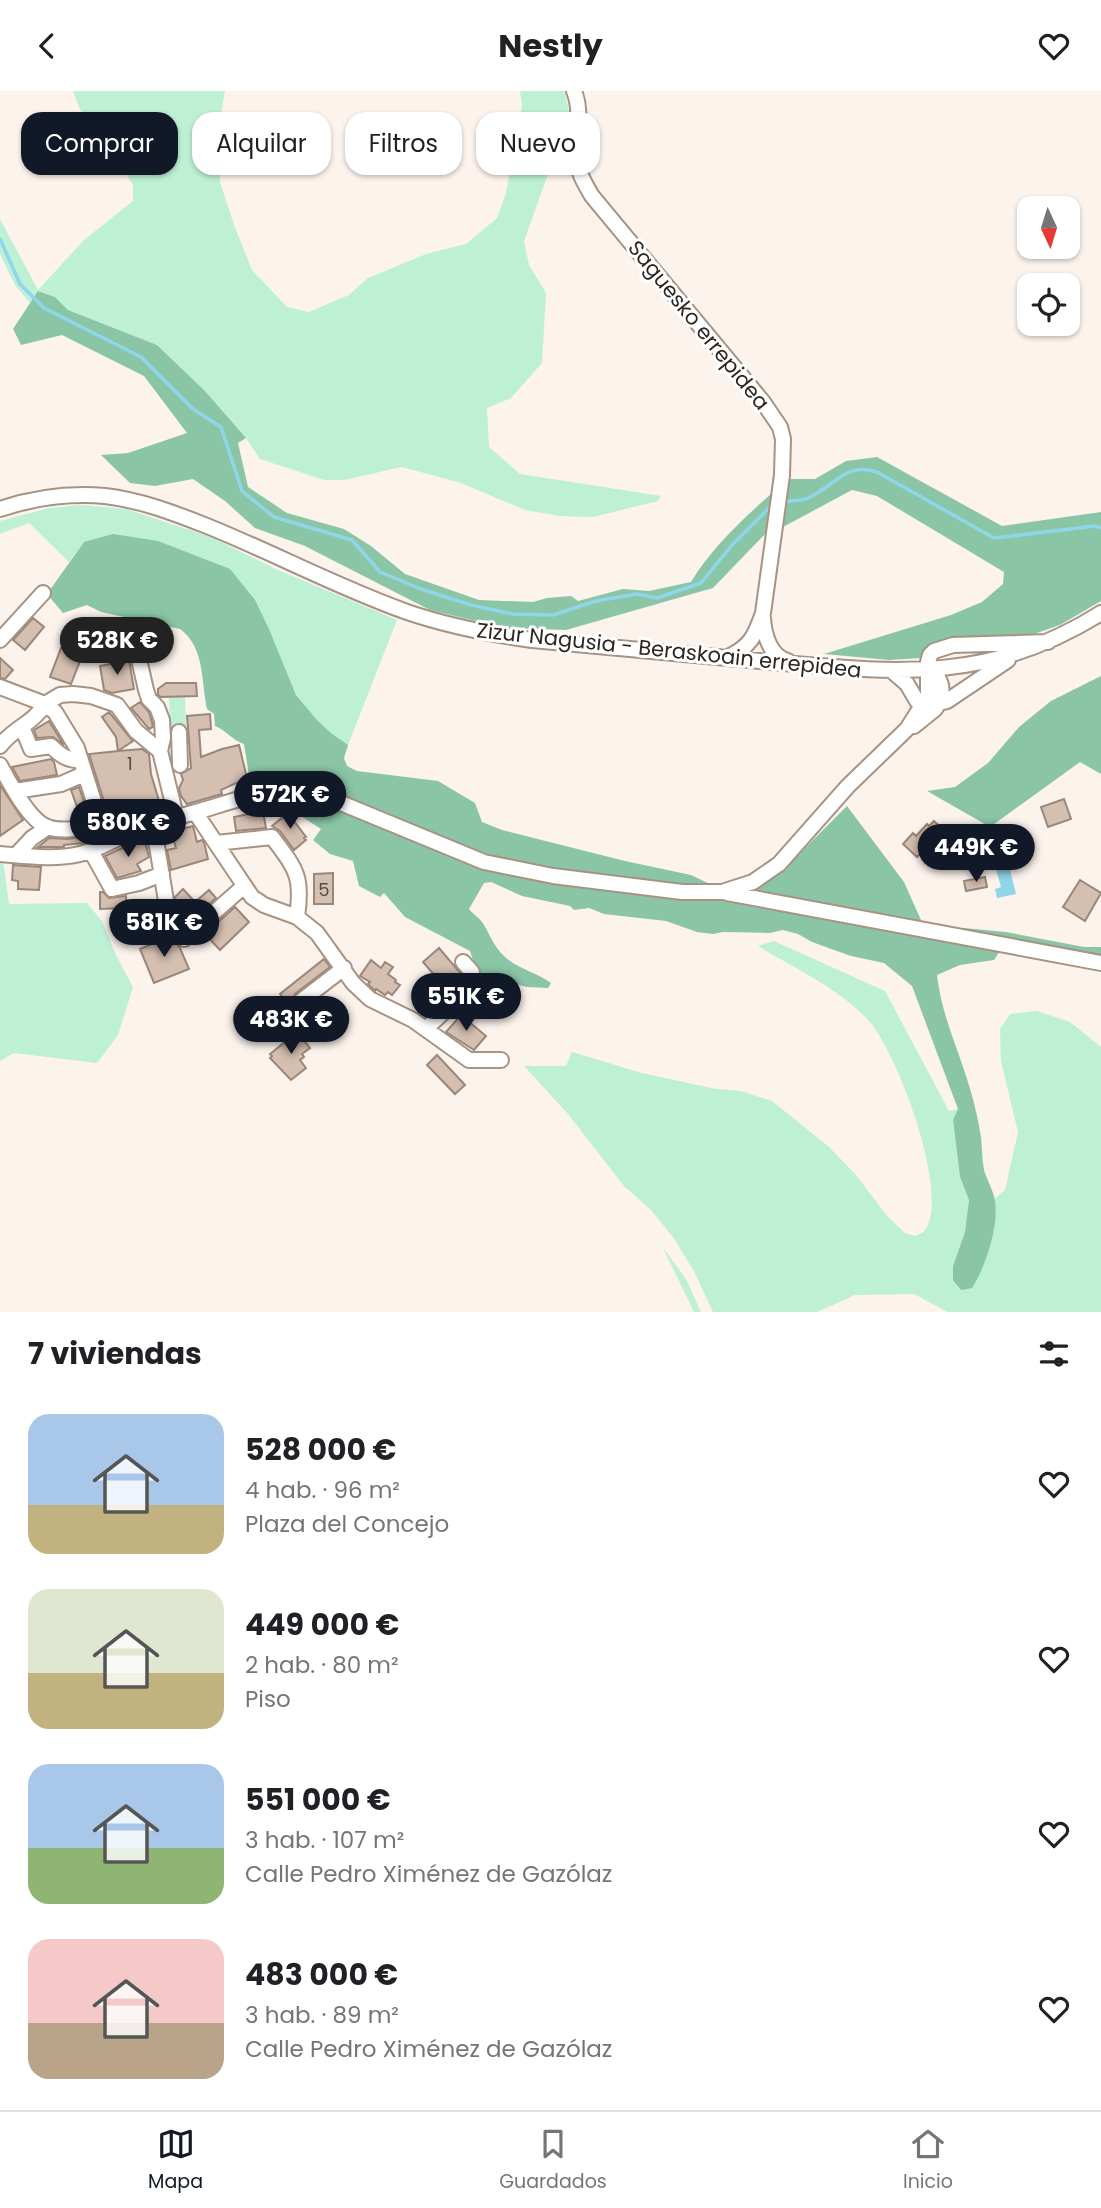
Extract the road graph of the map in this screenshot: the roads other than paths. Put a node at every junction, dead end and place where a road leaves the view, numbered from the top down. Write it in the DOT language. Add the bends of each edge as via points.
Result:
graph roads {
  1 [pos="573,91"];
  2 [pos="0,509"];
  3 [pos="43,593"];
  4 [pos="763,613"];
  5 [pos="1101,613"];
  6 [pos="758,628"];
  7 [pos="0,640"];
  8 [pos="1048,642"];
  9 [pos="1019,653"];
  10 [pos="138,655"];
  11 [pos="727,658"];
  12 [pos="757,660"];
  13 [pos="798,664"];
  14 [pos="927,670"];
  15 [pos="892,671"];
  16 [pos="0,687"];
  17 [pos="932,703"];
  18 [pos="45,704"];
  19 [pos="22,727"];
  20 [pos="179,732"];
  21 [pos="0,747"];
  22 [pos="160,751"];
  23 [pos="0,767"];
  24 [pos="83,767"];
  25 [pos="164,769"];
  26 [pos="16,791"];
  27 [pos="195,812"];
  28 [pos="176,816"];
  29 [pos="102,824"];
  30 [pos="150,825"];
  31 [pos="48,827"];
  32 [pos="107,843"];
  33 [pos="216,843"];
  34 [pos="91,851"];
  35 [pos="0,854"];
  36 [pos="17,854"];
  37 [pos="162,874"];
  38 [pos="243,887"];
  39 [pos="722,892"];
  40 [pos="297,917"];
  41 [pos="463,962"];
  42 [pos="1101,963"];
  43 [pos="344,968"];
  44 [pos="301,1001"];
  45 [pos="426,1029"];
  46 [pos="501,1060"];
  1 -- 4 [label="street, Saguesko errepidea" via="579,120 577,160 592,196 763,402 783,439"];
  2 -- 11 [label="street, Zizur Nagusia - Beraskoain errepidea" via="70,496 121,499 194,521 381,602 449,625 490,635"];
  3 -- 7 [label="street"];
  4 -- 6 [label="street"];
  4 -- 13 [label="street" via="767,641 781,660"];
  5 -- 8 [label="street, Zizur Nagusia - Beraskoain errepidea"];
  6 -- 11 [label="street" via="748,645"];
  6 -- 12 [label="street"];
  8 -- 9 [label="street, Zizur Nagusia - Beraskoain errepidea"];
  8 -- 14 [label="street" via="941,648 930,655"];
  9 -- 14 [label="street, Zizur Nagusia - Beraskoain errepidea"];
  9 -- 17 [label="street" via="947,702"];
  10 -- 22 [label="street" via="146,690 162,720"];
  11 -- 12 [label="street, Zizur Nagusia - Beraskoain errepidea"];
  12 -- 13 [label="street, Zizur Nagusia - Beraskoain errepidea"];
  13 -- 15 [label="street, Zizur Nagusia - Beraskoain errepidea"];
  14 -- 15 [label="street, Zizur Nagusia - Beraskoain errepidea"];
  14 -- 17 [label="street" via="938,676 942,686"];
  15 -- 17 [label="street" via="917,701"];
  16 -- 18 [label="street"];
  17 -- 39 [label="street" via="779,864 753,882"];
  18 -- 19 [label="street" via="40,714"];
  18 -- 22 [label="street" via="73,694 117,705 136,731"];
  18 -- 24 [label="street" via="77,748"];
  19 -- 21 [label="street"];
  19 -- 24 [label="street" via="31,749 51,746"];
  20 -- 25 [label="street" via="183,764"];
  22 -- 25 [label="street"];
  23 -- 26 [label="street"];
  24 -- 26 [label="street" via="61,784"];
  24 -- 29 [label="street"];
  25 -- 28 [label="street"];
  26 -- 31 [label="street"];
  27 -- 28 [label="street"];
  27 -- 33 [label="street"];
  27 -- 39 [label="street" via="244,796 277,791 312,793 473,858 513,869 682,892"];
  28 -- 30 [label="street"];
  29 -- 31 [label="street"];
  29 -- 32 [label="street"];
  30 -- 32 [label="street"];
  30 -- 37 [label="street"];
  31 -- 36 [label="street"];
  32 -- 34 [label="street"];
  33 -- 38 [label="street"];
  33 -- 40 [label="street" via="271,837 299,879"];
  34 -- 36 [label="street" via="59,857"];
  34 -- 37 [label="street" via="112,889"];
  35 -- 36 [label="street"];
  37 -- 38 [label="street" via="167,907 184,939"];
  38 -- 40 [label="street" via="264,905"];
  39 -- 42 [label="street" via="934,927"];
  40 -- 43 [label="street" via="317,933"];
  41 -- 45 [label="street" via="472,972 471,980"];
  43 -- 44 [label="street"];
  43 -- 45 [label="street" via="360,992"];
  45 -- 46 [label="street" via="469,1060"];
}
